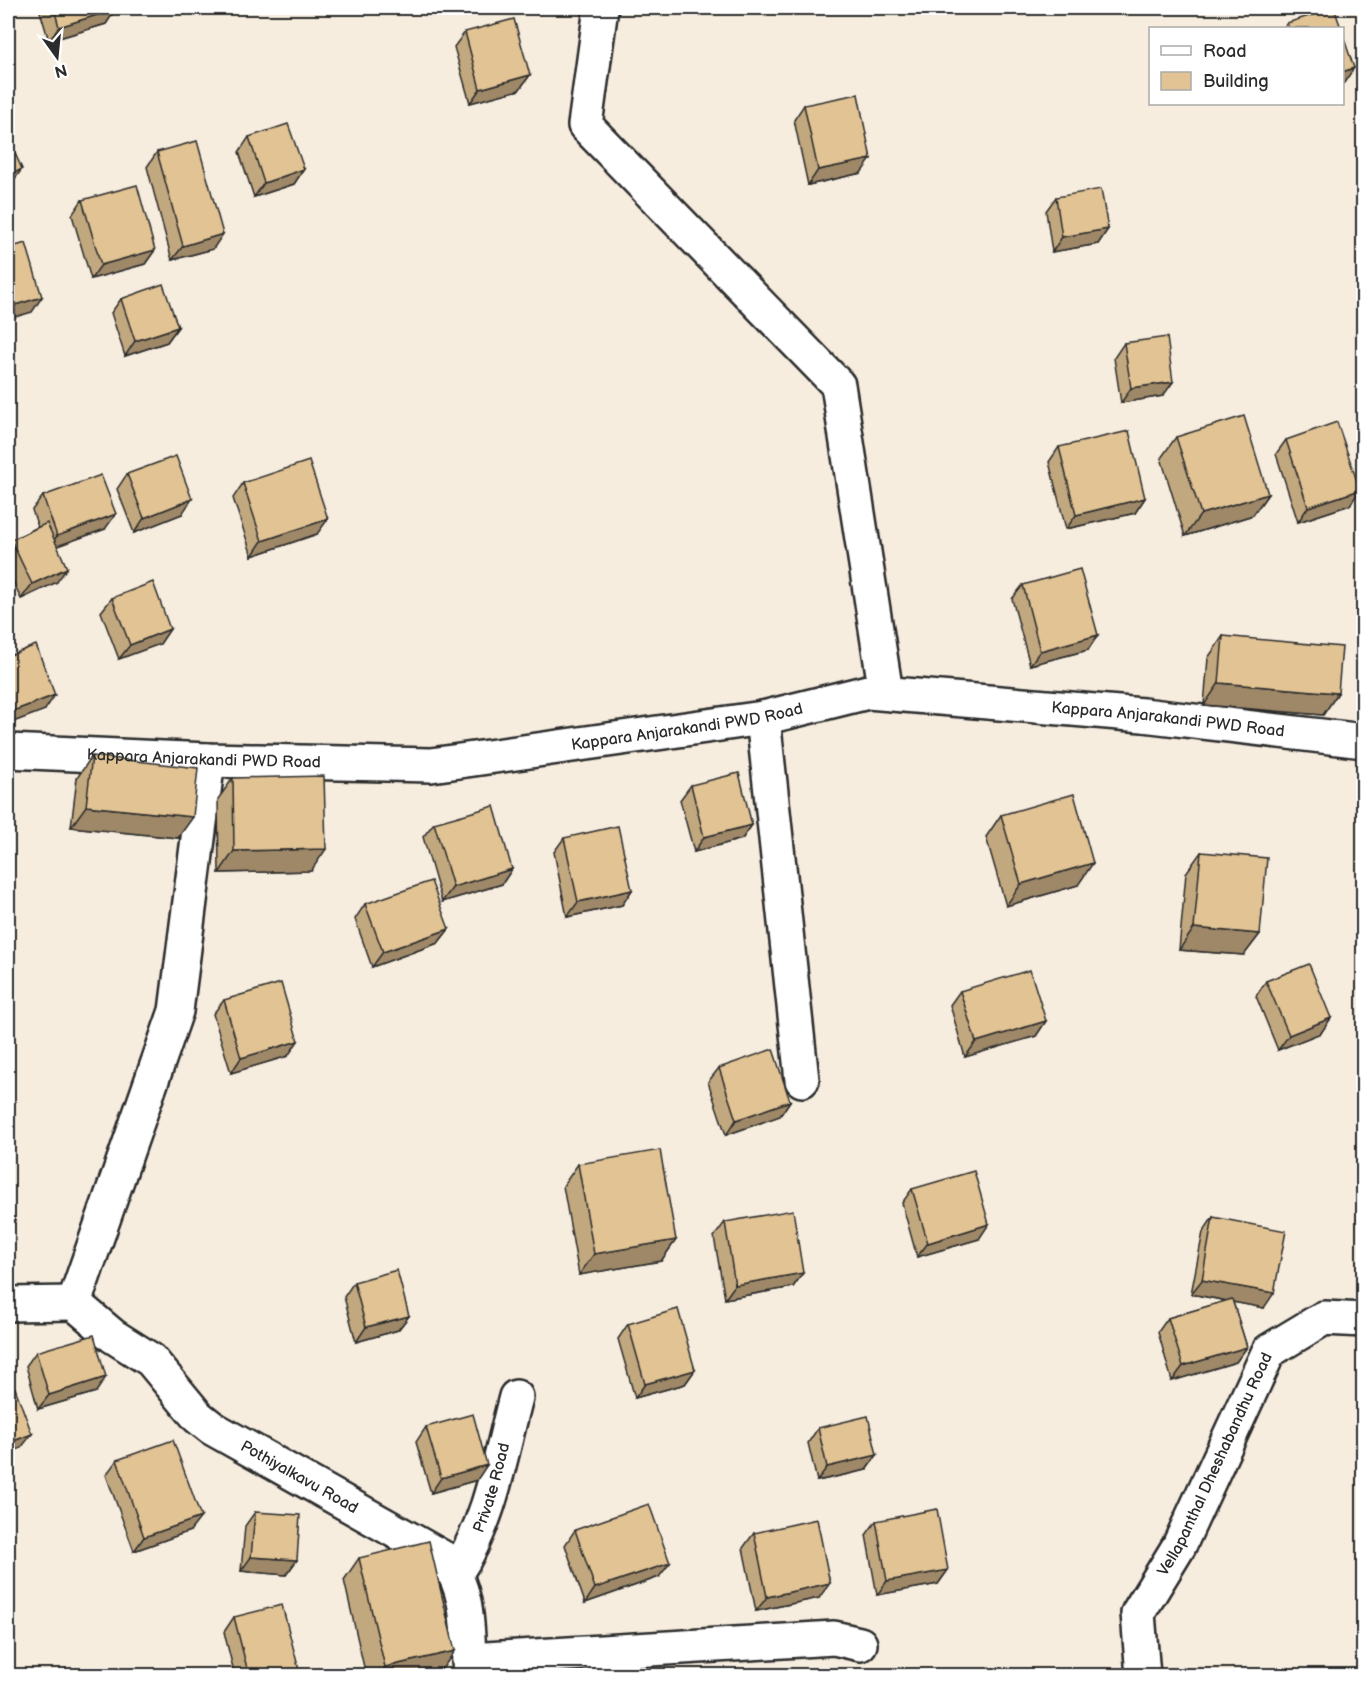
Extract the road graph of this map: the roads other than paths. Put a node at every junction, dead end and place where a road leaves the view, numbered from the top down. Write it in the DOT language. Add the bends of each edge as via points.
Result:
graph roads {
  1 [pos="601,8"];
  2 [pos="885,693"];
  3 [pos="763,718"];
  4 [pos="1364,741"];
  5 [pos="8,752"];
  6 [pos="208,760"];
  7 [pos="802,1080"];
  8 [pos="8,1304"];
  9 [pos="74,1304"];
  10 [pos="1364,1320"];
  11 [pos="516,1397"];
  12 [pos="456,1573"];
  13 [pos="860,1644"];
  14 [pos="469,1668"];
  15 [pos="1143,1676"];
  1 -- 2 [label="street" via="585,125 838,386"];
  2 -- 3 [label="street, Kappara Anjarakandi PWD Road" via="868,692"];
  2 -- 4 [label="street, Kappara Anjarakandi PWD Road" via="1143,715"];
  3 -- 6 [label="street, Kappara Anjarakandi PWD Road" via="431,765"];
  3 -- 7 [label="street"];
  5 -- 6 [label="street, Kappara Anjarakandi PWD Road"];
  6 -- 9 [label="street" via="176,1011"];
  8 -- 9 [label="street"];
  9 -- 12 [label="street, Pothiyalkavu Road" via="151,1360 212,1428 428,1547"];
  10 -- 15 [label="street, Vellapanthal Dheshabandhu Road" via="1324,1318 1269,1351 1179,1546 1138,1613"];
  11 -- 12 [label="street, Private Road" via="483,1524"];
  12 -- 14 [label="street, Pothiyalkavu Road" via="464,1592"];
  13 -- 14 [label="street" via="834,1638"];
}
